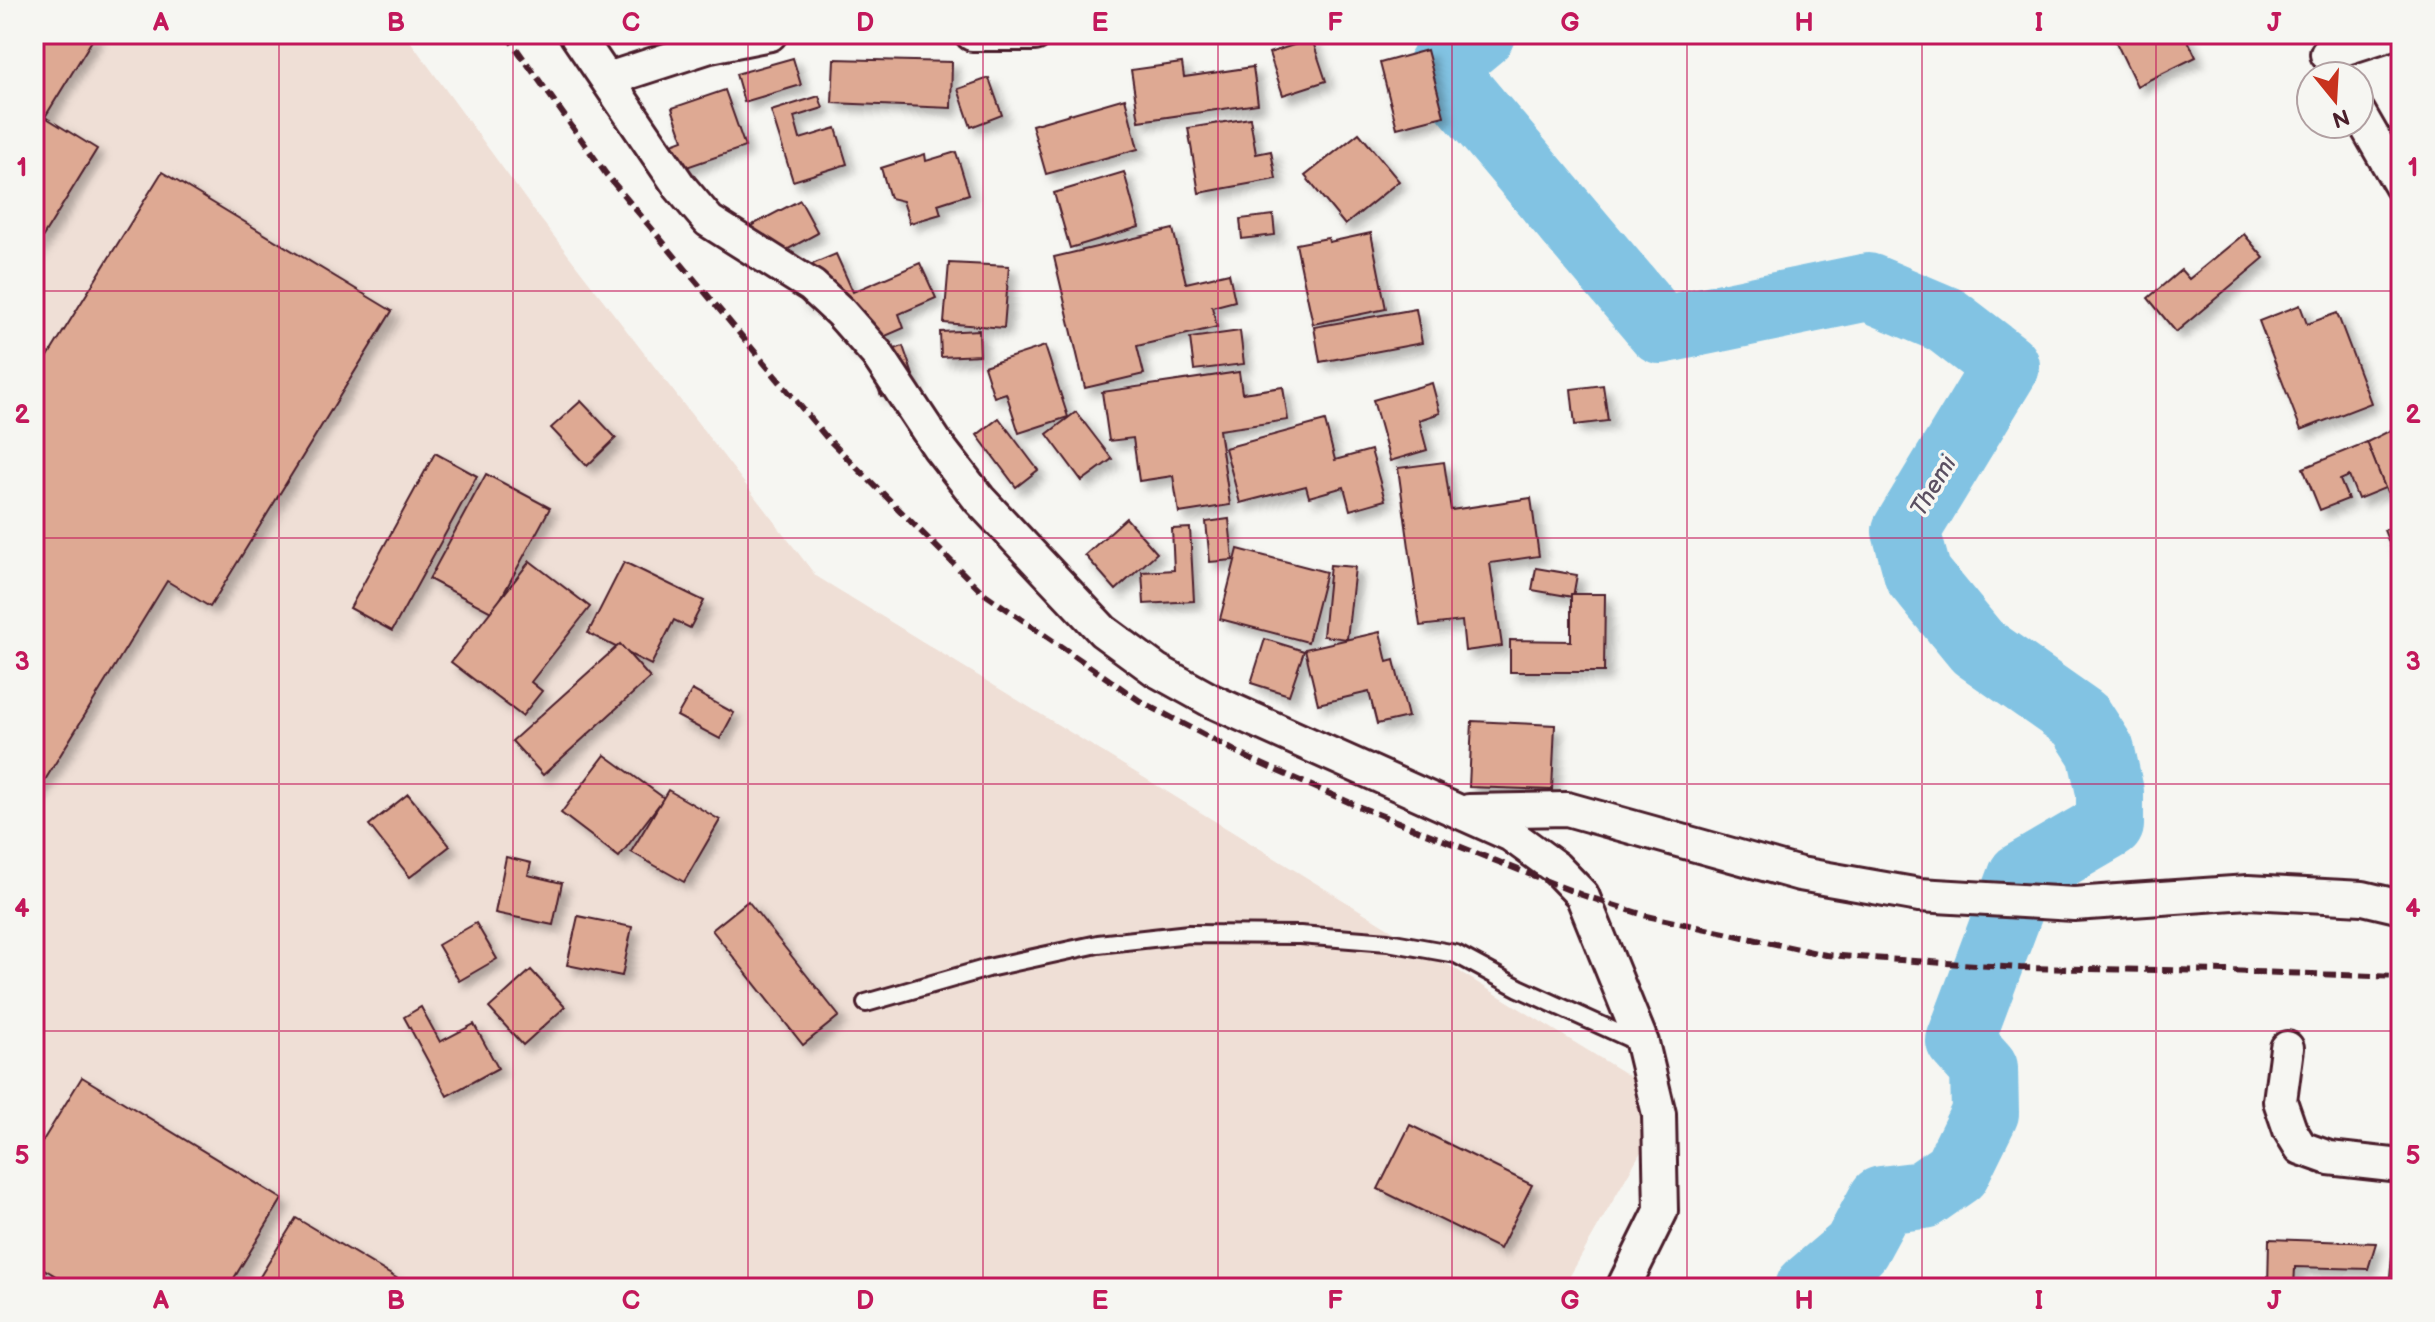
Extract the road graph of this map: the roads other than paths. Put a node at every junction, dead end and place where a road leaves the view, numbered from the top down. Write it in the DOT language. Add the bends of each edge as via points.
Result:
graph roads {
  1 [pos="576,34"];
  2 [pos="770,34"];
  3 [pos="972,34"];
  4 [pos="1035,34"];
  5 [pos="2389,34"];
  6 [pos="2328,55"];
  7 [pos="608,79"];
  8 [pos="2375,140"];
  9 [pos="2401,186"];
  10 [pos="1462,811"];
  11 [pos="2401,907"];
  12 [pos="866,1003"];
  13 [pos="1642,1043"];
  14 [pos="2287,1048"];
  15 [pos="2401,1166"];
  16 [pos="1623,1288"];
  1 -- 7 [label="street"];
  2 -- 7 [label="street" via="710,46"];
  3 -- 4 [label="street"];
  5 -- 6 [label="street"];
  7 -- 10 [label="street" via="709,221 812,286 840,312 877,354 979,499 1103,631 1156,670 1212,701"];
  8 -- 9 [label="street"];
  10 -- 11 [label="street" via="1567,809 1800,874 1919,895 2074,904 2248,892 2363,898"];
  10 -- 13 [label="street" via="1511,835 1582,895"];
  12 -- 13 [label="lane" via="1098,944 1189,934 1300,935 1456,954"];
  13 -- 16 [label="street" via="1659,1114 1661,1211"];
  14 -- 15 [label="street" via="2280,1101 2301,1148 2329,1158"];
}
